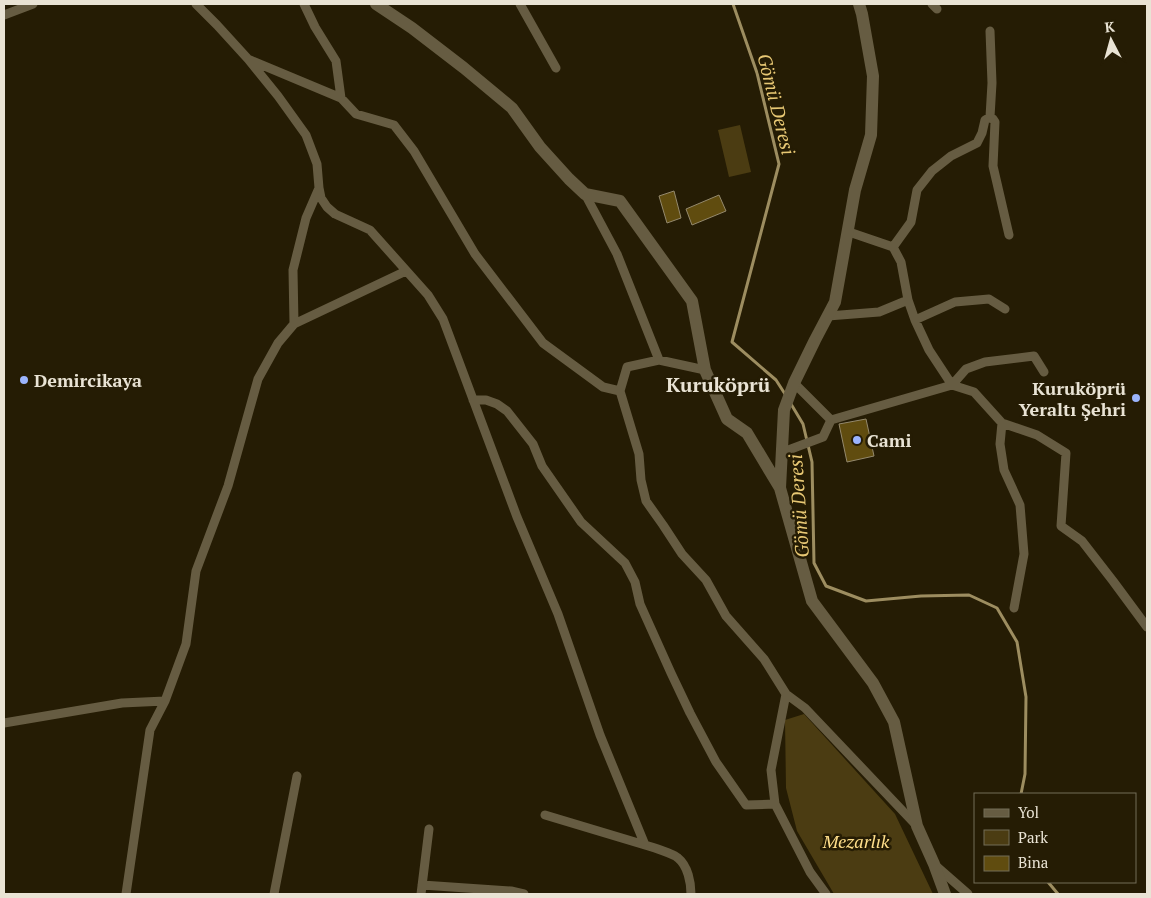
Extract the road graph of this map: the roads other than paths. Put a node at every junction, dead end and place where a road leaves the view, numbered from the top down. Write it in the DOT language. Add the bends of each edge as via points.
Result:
graph roads {
  1 [pos="33,4"];
  2 [pos="196,4"];
  3 [pos="304,4"];
  4 [pos="376,4"];
  5 [pos="520,4"];
  6 [pos="860,5"];
  7 [pos="4,16"];
  8 [pos="990,31"];
  9 [pos="248,59"];
  10 [pos="556,68"];
  11 [pos="341,98"];
  12 [pos="990,117"];
  13 [pos="319,188"];
  14 [pos="585,194"];
  15 [pos="849,232"];
  16 [pos="1009,235"];
  17 [pos="892,247"];
  18 [pos="406,271"];
  19 [pos="908,300"];
  20 [pos="1005,309"];
  21 [pos="828,316"];
  22 [pos="915,320"];
  23 [pos="294,324"];
  24 [pos="659,360"];
  25 [pos="705,370"];
  26 [pos="1044,372"];
  27 [pos="794,382"];
  28 [pos="952,385"];
  29 [pos="620,391"];
  30 [pos="474,400"];
  31 [pos="832,420"];
  32 [pos="1002,423"];
  33 [pos="783,452"];
  34 [pos="780,488"];
  35 [pos="1014,608"];
  36 [pos="1147,627"];
  37 [pos="786,694"];
  38 [pos="165,701"];
  39 [pos="4,723"];
  40 [pos="297,776"];
  41 [pos="775,804"];
  42 [pos="545,815"];
  43 [pos="917,826"];
  44 [pos="429,829"];
  45 [pos="645,845"];
  46 [pos="934,864"];
  47 [pos="421,890"];
  48 [pos="126,894"];
  49 [pos="274,894"];
  50 [pos="524,894"];
  51 [pos="690,894"];
  52 [pos="826,894"];
  53 [pos="945,894"];
  54 [pos="968,894"];
  1 -- 7 [label="street"];
  2 -- 9 [label="street"];
  3 -- 11 [label="street" via="314,27 336,61"];
  4 -- 14 [label="street" via="412,28 512,108 540,147"];
  5 -- 10 [label="street"];
  6 -- 15 [label="street" via="873,76 871,135 855,190"];
  8 -- 12 [label="street"];
  9 -- 11 [label="street"];
  9 -- 13 [label="street" via="306,135 317,164"];
  11 -- 29 [label="street" via="356,114 394,125 414,151 475,254 543,343 603,387"];
  12 -- 16 [label="street" via="995,124 993,166"];
  12 -- 17 [label="street" via="985,120 977,143 951,156 932,171 917,190 911,222"];
  13 -- 18 [label="street" via="327,207 370,230"];
  13 -- 23 [label="street" via="306,218 293,270"];
  14 -- 24 [label="street" via="617,254"];
  14 -- 25 [label="street" via="620,200 692,301"];
  15 -- 17 [label="street"];
  15 -- 21 [label="street" via="835,302"];
  17 -- 19 [label="street" via="901,262"];
  18 -- 23 [label="street"];
  18 -- 30 [label="street" via="428,295 443,319"];
  19 -- 21 [label="street" via="879,312"];
  19 -- 22 [label="street"];
  20 -- 22 [label="street" via="989,299 963,301"];
  21 -- 27 [label="street"];
  22 -- 28 [label="street" via="929,350"];
  23 -- 38 [label="street" via="278,343 258,379 228,486 196,571 186,644"];
  24 -- 25 [label="street"];
  24 -- 29 [label="street" via="627,367"];
  25 -- 34 [label="street" via="727,419 747,432"];
  26 -- 28 [label="street" via="1034,356 985,362 966,369"];
  27 -- 31 [label="street"];
  27 -- 33 [label="street" via="784,410"];
  28 -- 31 [label="street"];
  28 -- 32 [label="street" via="974,392"];
  29 -- 37 [label="street" via="639,454 646,501 682,554 706,580 726,616 764,659"];
  30 -- 41 [label="street" via="492,402 507,411 533,444 542,466 581,522 625,563 635,582 640,604 690,712 716,762 746,805"];
  30 -- 45 [label="street" via="516,517 558,614 600,735"];
  31 -- 33 [label="street" via="823,437"];
  32 -- 35 [label="street" via="1000,444 1004,470 1020,505 1024,554"];
  32 -- 36 [label="street" via="1037,435 1066,453 1062,526 1082,541"];
  33 -- 34 [label="street"];
  34 -- 43 [label="street" via="812,601 873,684 894,722"];
  37 -- 41 [label="street" via="770,770"];
  37 -- 43 [label="street" via="805,708"];
  38 -- 39 [label="street" via="122,703"];
  38 -- 48 [label="street" via="150,730"];
  40 -- 49 [label="street"];
  41 -- 52 [label="street" via="810,872"];
  42 -- 45 [label="street"];
  43 -- 46 [label="street"];
  44 -- 47 [label="street"];
  45 -- 51 [label="street" via="678,858 687,870"];
  46 -- 53 [label="street"];
  46 -- 54 [label="street"];
  47 -- 50 [label="street"];
}
